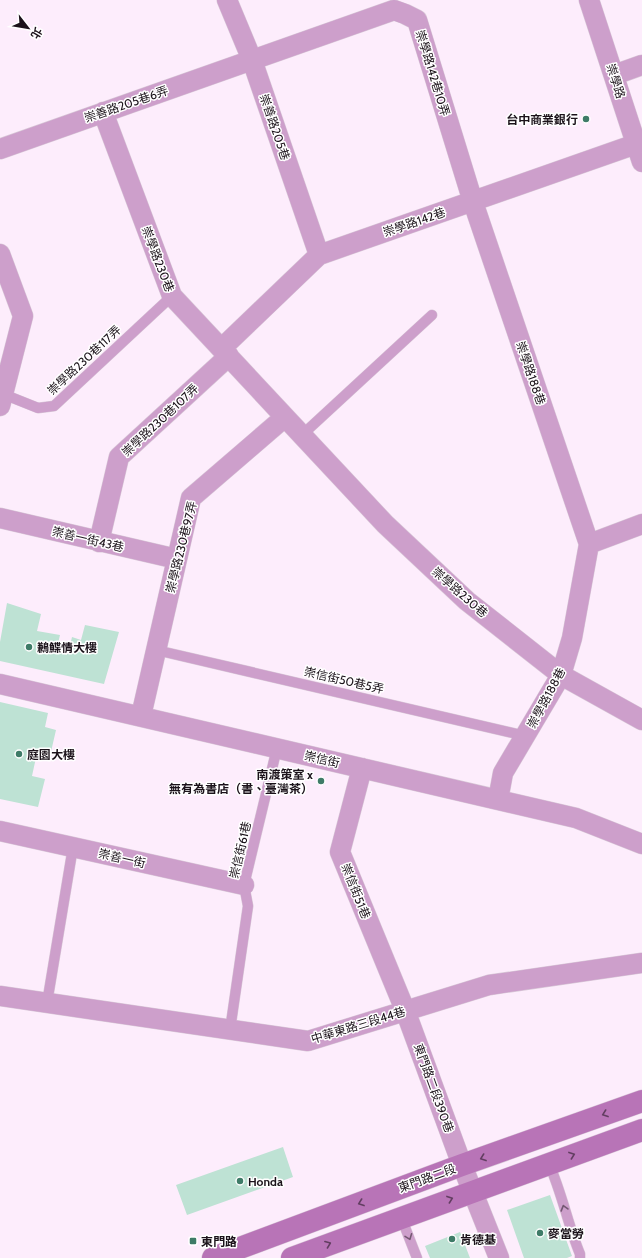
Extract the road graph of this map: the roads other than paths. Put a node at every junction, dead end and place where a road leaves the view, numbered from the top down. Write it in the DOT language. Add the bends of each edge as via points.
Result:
graph roads {
  1 [pos="227,0"];
  2 [pos="589,0"];
  3 [pos="252,60"];
  4 [pos="642,65"];
  5 [pos="614,74"];
  6 [pos="102,112"];
  7 [pos="0,149"];
  8 [pos="639,153"];
  9 [pos="473,202"];
  10 [pos="0,254"];
  11 [pos="319,255"];
  12 [pos="172,296"];
  13 [pos="432,315"];
  14 [pos="225,352"];
  15 [pos="1,400"];
  16 [pos="285,417"];
  17 [pos="302,435"];
  18 [pos="0,518"];
  19 [pos="642,524"];
  20 [pos="99,542"];
  21 [pos="589,544"];
  22 [pos="177,559"];
  23 [pos="156,650"];
  24 [pos="561,675"];
  25 [pos="0,684"];
  26 [pos="141,716"];
  27 [pos="642,720"];
  28 [pos="526,736"];
  29 [pos="277,748"];
  30 [pos="362,768"];
  31 [pos="498,800"];
  32 [pos="0,831"];
  33 [pos="642,844"];
  34 [pos="73,847"];
  35 [pos="244,886"];
  36 [pos="642,963"];
  37 [pos="0,996"];
  38 [pos="47,1003"];
  39 [pos="405,1010"];
  40 [pos="230,1030"];
  41 [pos="642,1101"];
  42 [pos="642,1130"];
  43 [pos="549,1164"];
  44 [pos="462,1165"];
  45 [pos="472,1191"];
  46 [pos="401,1217"];
  47 [pos="213,1258"];
  48 [pos="292,1258"];
  49 [pos="417,1258"];
  50 [pos="499,1258"];
  51 [pos="580,1258"];
  1 -- 3 [label="street, 崇善路205巷"];
  2 -- 5 [label="street, 崇學路"];
  3 -- 6 [label="street, 崇善路205巷6弄"];
  3 -- 9 [label="street, 崇學路142巷10弄" via="394,10 417,20"];
  3 -- 11 [label="street, 崇善路205巷"];
  4 -- 5 [label="street"];
  5 -- 8 [label="street, 崇學路"];
  6 -- 7 [label="street, 崇善路205巷6弄"];
  6 -- 12 [label="street, 崇學路230巷"];
  8 -- 9 [label="street, 崇學路142巷"];
  9 -- 11 [label="street, 崇學路142巷"];
  9 -- 21 [label="street, 崇學路188巷"];
  10 -- 15 [label="street" via="23,316"];
  11 -- 14 [label="street, 崇學路142巷"];
  12 -- 14 [label="street, 崇學路230巷"];
  12 -- 15 [label="lane, 崇學路230巷117弄" via="54,406 38,408"];
  13 -- 17 [label="lane"];
  14 -- 16 [label="street, 崇學路230巷"];
  14 -- 20 [label="street, 崇學路230巷107弄" via="119,457"];
  16 -- 17 [label="street, 崇學路230巷"];
  16 -- 22 [label="street, 崇學路230巷97弄" via="191,498"];
  17 -- 24 [label="street, 崇學路230巷" via="385,524 467,600"];
  18 -- 20 [label="street, 崇善一街43巷"];
  19 -- 21 [label="street"];
  20 -- 22 [label="street, 崇善一街43巷"];
  21 -- 24 [label="street, 崇學路188巷" via="572,638"];
  22 -- 23 [label="street, 崇學路230巷97弄"];
  23 -- 26 [label="street, 崇學路230巷97弄"];
  23 -- 28 [label="lane, 崇信街50巷5弄"];
  24 -- 27 [label="street, 崇學路230巷"];
  24 -- 28 [label="street, 崇學路188巷"];
  25 -- 26 [label="street, 崇信街"];
  26 -- 29 [label="street, 崇信街"];
  28 -- 31 [label="street, 崇學路188巷" via="503,773"];
  29 -- 30 [label="street, 崇信街"];
  29 -- 35 [label="lane, 崇信街61巷"];
  30 -- 31 [label="street, 崇信街"];
  30 -- 39 [label="street, 崇信街51巷" via="340,852"];
  31 -- 33 [label="street, 崇信街" via="576,818"];
  32 -- 34 [label="street, 崇善一街"];
  34 -- 35 [label="street, 崇善一街"];
  34 -- 38 [label="lane"];
  35 -- 40 [label="lane, 崇信街61巷" via="248,906"];
  36 -- 39 [label="street, 中華東路三段44巷" via="489,985"];
  37 -- 38 [label="street, 中華東路三段44巷"];
  38 -- 40 [label="street, 中華東路三段44巷"];
  39 -- 40 [label="street, 中華東路三段44巷" via="308,1041"];
  39 -- 44 [label="street, 東門路二段390巷"];
  41 -- 44 [label="main road, 東門路二段, one-way"];
  43 -- 42 [label="main road, one-way"];
  43 -- 45 [label="main road"];
  51 -- 43 [label="lane, one-way"];
  44 -- 45 [label="street, 東門路二段390巷"];
  44 -- 47 [label="main road, 東門路二段, one-way"];
  46 -- 45 [label="main road, one-way"];
  45 -- 50 [label="street, 東門路二段390巷"];
  48 -- 46 [label="main road, one-way"];
  46 -- 49 [label="lane, one-way"];
}
